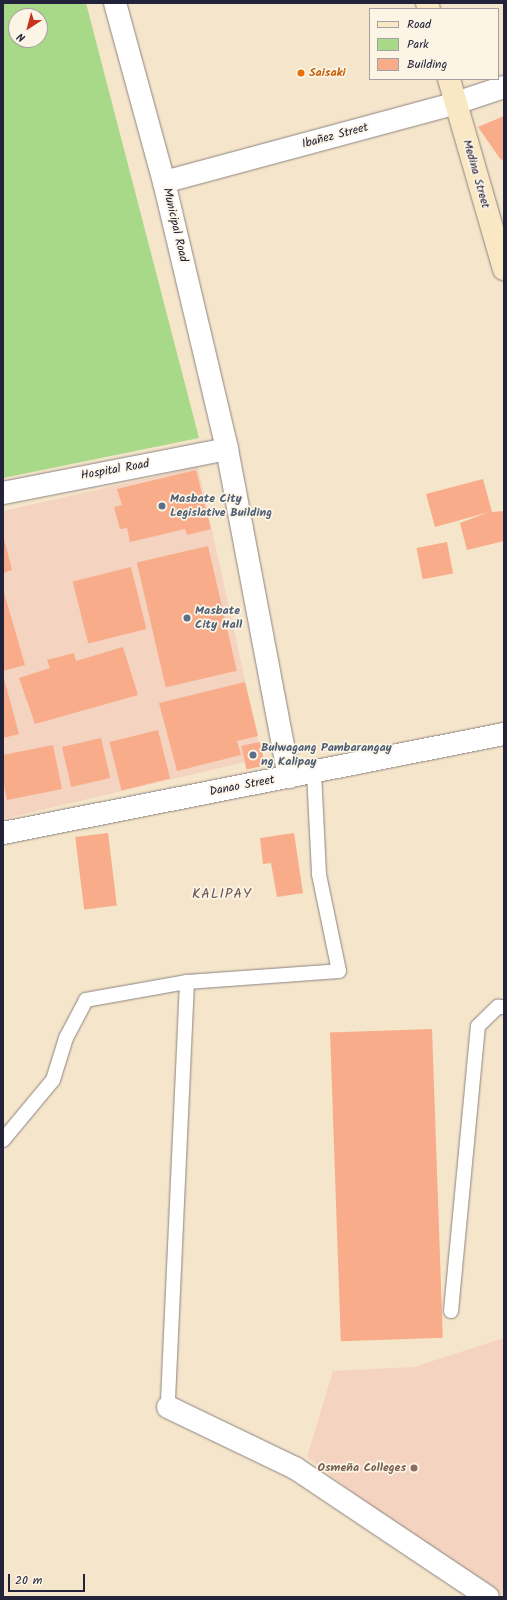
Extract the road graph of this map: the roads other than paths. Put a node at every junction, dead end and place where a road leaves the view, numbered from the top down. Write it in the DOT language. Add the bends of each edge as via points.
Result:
graph roads {
  1 [pos="115,3"];
  2 [pos="449,80"];
  3 [pos="504,87"];
  4 [pos="456,103"];
  5 [pos="164,182"];
  6 [pos="504,269"];
  7 [pos="227,449"];
  8 [pos="3,493"];
  9 [pos="504,734"];
  10 [pos="314,772"];
  11 [pos="289,777"];
  12 [pos="3,833"];
  13 [pos="187,982"];
  14 [pos="504,1008"];
  15 [pos="3,1140"];
  16 [pos="451,1311"];
  17 [pos="168,1407"];
  18 [pos="488,1597"];
  1 -- 5 [label="street, Municipal Road"];
  2 -- 4 [label="street, Medina Street"];
  3 -- 4 [label="street, Ibañez Street"];
  4 -- 5 [label="street, Ibañez Street"];
  4 -- 6 [label="street, Medina Street"];
  5 -- 7 [label="street, Municipal Road"];
  7 -- 8 [label="street, Hospital Road"];
  7 -- 11 [label="street, Municipal Road"];
  9 -- 10 [label="street, Danao Street"];
  10 -- 11 [label="street, Danao Street"];
  10 -- 13 [label="lane" via="319,874 340,971"];
  11 -- 12 [label="street, Danao Street"];
  13 -- 15 [label="lane" via="86,1000 66,1038 53,1080"];
  13 -- 17 [label="lane"];
  14 -- 16 [label="lane" via="498,1007 478,1026"];
  17 -- 18 [label="street" via="221,1430 295,1468"];
}
